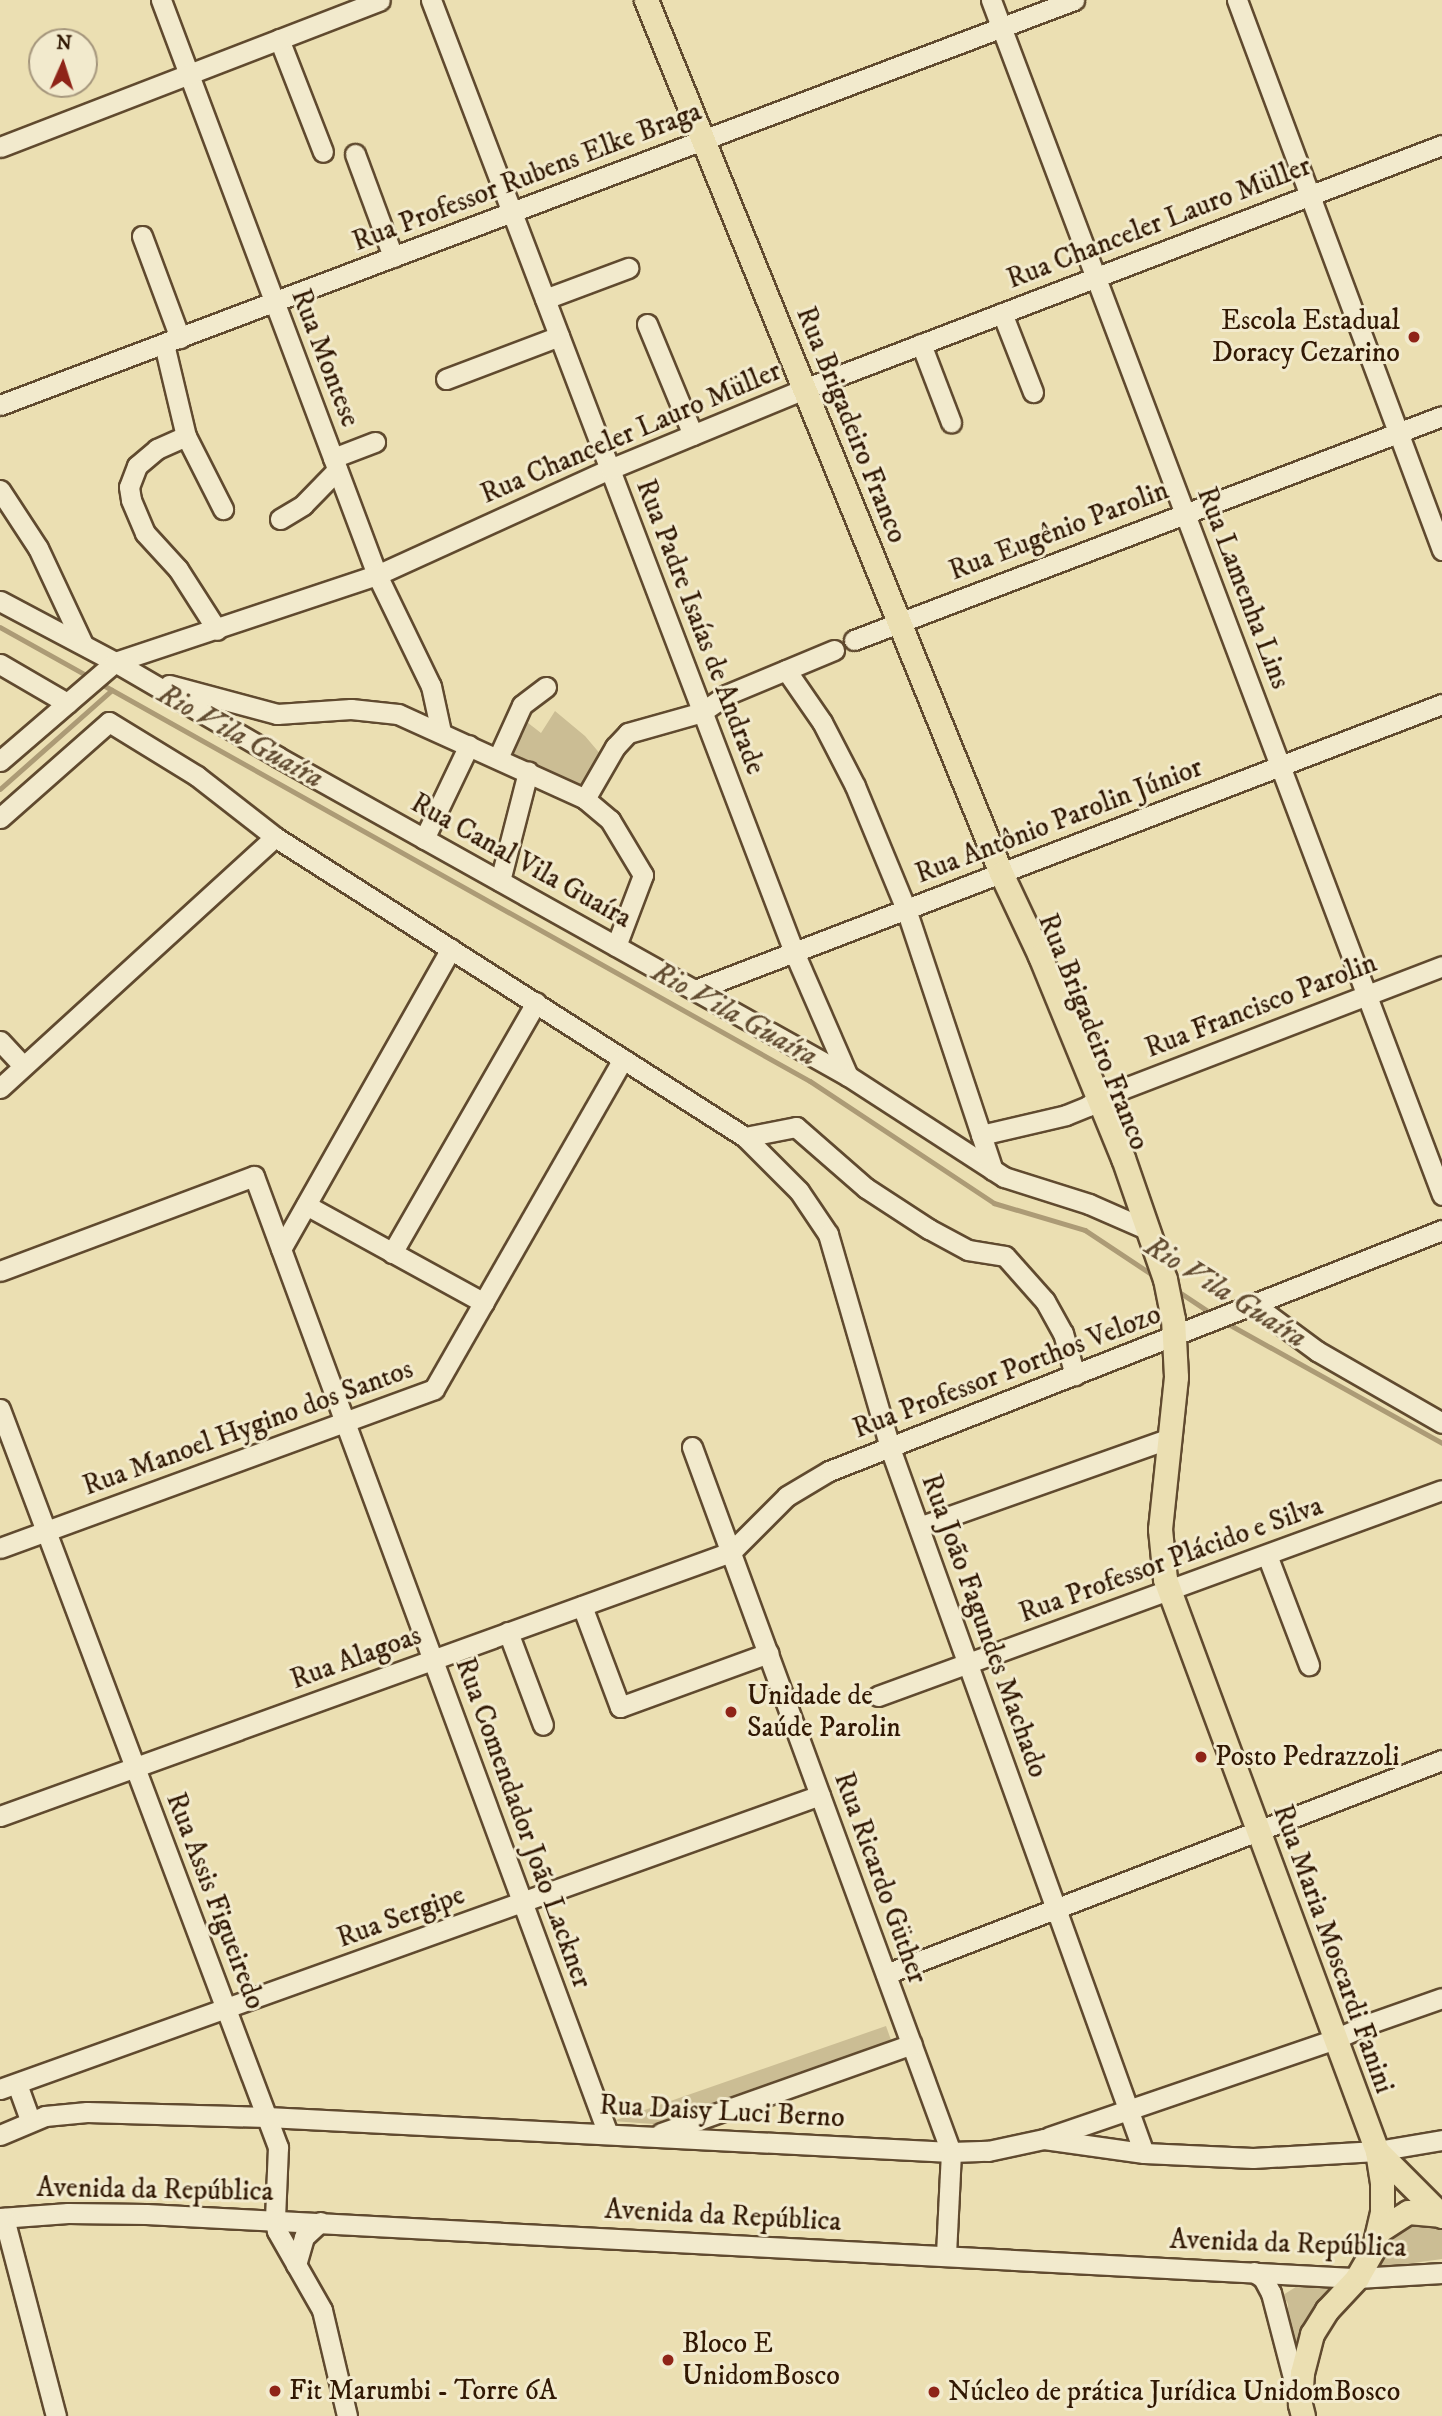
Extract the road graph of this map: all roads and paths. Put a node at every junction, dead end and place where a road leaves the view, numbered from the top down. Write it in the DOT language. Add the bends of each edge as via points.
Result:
graph roads {
  1 [pos="161,0"];
  2 [pos="380,0"];
  3 [pos="431,0"];
  4 [pos="646,0"];
  5 [pos="991,0"];
  6 [pos="1074,0"];
  7 [pos="1237,0"];
  8 [pos="1001,27"];
  9 [pos="279,39"];
  10 [pos="188,74"];
  11 [pos="703,140"];
  12 [pos="1442,145"];
  13 [pos="0,147"];
  14 [pos="323,152"];
  15 [pos="355,154"];
  16 [pos="1310,196"];
  17 [pos="512,212"];
  18 [pos="142,236"];
  19 [pos="393,257"];
  20 [pos="628,268"];
  21 [pos="1096,278"];
  22 [pos="545,299"];
  23 [pos="274,302"];
  24 [pos="1002,313"];
  25 [pos="648,324"];
  26 [pos="559,337"];
  27 [pos="172,341"];
  28 [pos="921,344"];
  29 [pos="446,379"];
  30 [pos="804,389"];
  31 [pos="1032,392"];
  32 [pos="0,405"];
  33 [pos="1442,416"];
  34 [pos="951,422"];
  35 [pos="1398,432"];
  36 [pos="693,435"];
  37 [pos="186,436"];
  38 [pos="375,442"];
  39 [pos="335,464"];
  40 [pos="610,469"];
  41 [pos="0,490"];
  42 [pos="223,509"];
  43 [pos="1185,514"];
  44 [pos="280,519"];
  45 [pos="1442,550"];
  46 [pos="377,575"];
  47 [pos="0,601"];
  48 [pos="899,622"];
  49 [pos="217,630"];
  50 [pos="854,640"];
  51 [pos="83,644"];
  52 [pos="834,650"];
  53 [pos="0,664"];
  54 [pos="108,667"];
  55 [pos="786,670"];
  56 [pos="148,680"];
  57 [pos="546,687"];
  58 [pos="67,703"];
  59 [pos="1442,704"];
  60 [pos="702,712"];
  61 [pos="441,732"];
  62 [pos="469,745"];
  63 [pos="498,758"];
  64 [pos="0,761"];
  65 [pos="1280,766"];
  66 [pos="528,772"];
  67 [pos="585,799"];
  68 [pos="0,818"];
  69 [pos="275,837"];
  70 [pos="424,839"];
  71 [pos="1001,873"];
  72 [pos="500,881"];
  73 [pos="906,909"];
  74 [pos="616,946"];
  75 [pos="451,949"];
  76 [pos="794,952"];
  77 [pos="1442,967"];
  78 [pos="695,990"];
  79 [pos="1367,996"];
  80 [pos="536,1003"];
  81 [pos="0,1041"];
  82 [pos="623,1059"];
  83 [pos="23,1066"];
  84 [pos="848,1076"];
  85 [pos="0,1087"];
  86 [pos="1093,1102"];
  87 [pos="981,1135"];
  88 [pos="745,1137"];
  89 [pos="993,1170"];
  90 [pos="1442,1195"];
  91 [pos="306,1205"];
  92 [pos="1142,1219"];
  93 [pos="1442,1230"];
  94 [pos="281,1249"];
  95 [pos="392,1253"];
  96 [pos="0,1271"];
  97 [pos="484,1303"];
  98 [pos="1252,1303"];
  99 [pos="1175,1337"];
  100 [pos="1075,1375"];
  101 [pos="0,1409"];
  102 [pos="345,1422"];
  103 [pos="1442,1423"];
  104 [pos="1170,1438"];
  105 [pos="692,1447"];
  106 [pos="890,1448"];
  107 [pos="1442,1490"];
  108 [pos="919,1527"];
  109 [pos="46,1532"];
  110 [pos="0,1548"];
  111 [pos="731,1552"];
  112 [pos="1267,1555"];
  113 [pos="1168,1591"];
  114 [pos="582,1606"];
  115 [pos="508,1632"];
  116 [pos="768,1653"];
  117 [pos="433,1660"];
  118 [pos="968,1664"];
  119 [pos="1309,1665"];
  120 [pos="878,1696"];
  121 [pos="543,1725"];
  122 [pos="1442,1760"];
  123 [pos="135,1767"];
  124 [pos="820,1795"];
  125 [pos="0,1816"];
  126 [pos="1258,1831"];
  127 [pos="522,1903"];
  128 [pos="1056,1908"];
  129 [pos="886,1974"];
  130 [pos="1442,1998"];
  131 [pos="226,2009"];
  132 [pos="1335,2039"];
  133 [pos="912,2044"];
  134 [pos="8,2087"];
  135 [pos="1128,2110"];
  136 [pos="267,2117"];
  137 [pos="30,2120"];
  138 [pos="608,2134"];
  139 [pos="0,2135"];
  140 [pos="650,2136"];
  141 [pos="1044,2139"];
  142 [pos="1442,2140"];
  143 [pos="1377,2151"];
  144 [pos="951,2152"];
  145 [pos="1144,2153"];
  146 [pos="1442,2216"];
  147 [pos="2,2218"];
  148 [pos="275,2220"];
  149 [pos="320,2222"];
  150 [pos="1380,2230"];
  151 [pos="946,2256"];
  152 [pos="296,2265"];
  153 [pos="1254,2272"];
  154 [pos="1442,2273"];
  155 [pos="1298,2274"];
  156 [pos="1357,2278"];
  157 [pos="1271,2293"];
  158 [pos="1301,2410"];
  159 [pos="56,2416"];
  160 [pos="347,2416"];
  1 -- 10 [label="street, Rua Montese"];
  2 -- 9 [label="street"];
  3 -- 17 [label="street, Rua Padre Isaías de Andrade"];
  4 -- 11 [label="main road, Rua Brigadeiro Franco"];
  5 -- 8 [label="street, Rua Lamenha Lins"];
  6 -- 8 [label="street, Rua Professor Rubens Elke Braga"];
  7 -- 16 [label="street"];
  8 -- 11 [label="street, Rua Professor Rubens Elke Braga"];
  8 -- 21 [label="street, Rua Lamenha Lins"];
  9 -- 10 [label="street"];
  9 -- 14 [label="street"];
  10 -- 13 [label="street"];
  10 -- 23 [label="street, Rua Montese"];
  11 -- 17 [label="street, Rua Professor Rubens Elke Braga"];
  11 -- 30 [label="main road, Rua Brigadeiro Franco"];
  12 -- 16 [label="street, Rua Chanceler Lauro Müller"];
  15 -- 19 [label="street"];
  16 -- 21 [label="street, Rua Chanceler Lauro Müller"];
  16 -- 35 [label="street"];
  17 -- 19 [label="street, Rua Professor Rubens Elke Braga"];
  17 -- 22 [label="street, Rua Padre Isaías de Andrade"];
  18 -- 27 [label="street"];
  19 -- 23 [label="street, Rua Professor Rubens Elke Braga"];
  20 -- 22 [label="street"];
  21 -- 24 [label="street, Rua Chanceler Lauro Müller"];
  21 -- 43 [label="street, Rua Lamenha Lins"];
  22 -- 26 [label="street, Rua Padre Isaías de Andrade"];
  23 -- 27 [label="street, Rua Professor Rubens Elke Braga"];
  23 -- 39 [label="street, Rua Montese"];
  24 -- 28 [label="street, Rua Chanceler Lauro Müller"];
  24 -- 31 [label="street"];
  25 -- 36 [label="street"];
  26 -- 29 [label="street"];
  26 -- 40 [label="street, Rua Padre Isaías de Andrade"];
  27 -- 32 [label="street, Rua Professor Rubens Elke Braga"];
  27 -- 37 [label="street"];
  28 -- 30 [label="street, Rua Chanceler Lauro Müller"];
  28 -- 34 [label="street"];
  30 -- 36 [label="street, Rua Chanceler Lauro Müller"];
  30 -- 48 [label="main road, Rua Brigadeiro Franco"];
  33 -- 35 [label="street, Rua Eugênio Parolin"];
  35 -- 43 [label="street, Rua Eugênio Parolin"];
  35 -- 45 [label="street"];
  36 -- 40 [label="street, Rua Chanceler Lauro Müller"];
  37 -- 42 [label="street"];
  37 -- 49 [label="street" via="136,466 129,487 131,500 145,533 178,569"];
  38 -- 39 [label="street"];
  39 -- 44 [label="street" via="303,505"];
  39 -- 46 [label="street, Rua Montese"];
  40 -- 46 [label="street, Rua Chanceler Lauro Müller"];
  40 -- 60 [label="street, Rua Padre Isaías de Andrade"];
  41 -- 51 [label="street" via="38,548"];
  43 -- 48 [label="street, Rua Eugênio Parolin"];
  43 -- 65 [label="street, Rua Lamenha Lins"];
  46 -- 49 [label="street, Rua Chanceler Lauro Müller"];
  46 -- 61 [label="street, Rua Montese" via="431,686"];
  47 -- 51 [label="street, Rua Canal Vila Guaíra"];
  48 -- 50 [label="street, Rua Eugênio Parolin"];
  48 -- 71 [label="main road, Rua Brigadeiro Franco"];
  49 -- 54 [label="street, Rua Chanceler Lauro Müller"];
  51 -- 54 [label="street, Rua Canal Vila Guaíra"];
  52 -- 55 [label="street"];
  53 -- 58 [label="street"];
  54 -- 56 [label="street, Rua Canal Vila Guaíra"];
  54 -- 58 [label="street"];
  55 -- 60 [label="street" via="726,695"];
  55 -- 73 [label="street" via="848,770"];
  56 -- 61 [label="street" via="277,714 372,710 398,714"];
  56 -- 70 [label="street, Rua Canal Vila Guaíra"];
  57 -- 63 [label="street" via="522,705"];
  58 -- 64 [label="street"];
  59 -- 65 [label="street, Rua Antônio Parolin Júnior"];
  60 -- 67 [label="street" via="622,738"];
  60 -- 76 [label="street, Rua Padre Isaías de Andrade"];
  61 -- 62 [label="street"];
  62 -- 63 [label="street"];
  62 -- 70 [label="street"];
  63 -- 66 [label="street"];
  65 -- 71 [label="street, Rua Antônio Parolin Júnior"];
  65 -- 79 [label="street, Rua Lamenha Lins"];
  66 -- 67 [label="street"];
  66 -- 72 [label="street"];
  67 -- 74 [label="street" via="610,820 643,875"];
  68 -- 69 [label="street" via="109,722 197,776"];
  69 -- 75 [label="street"];
  69 -- 83 [label="street"];
  70 -- 72 [label="street, Rua Canal Vila Guaíra"];
  71 -- 73 [label="street, Rua Antônio Parolin Júnior"];
  71 -- 86 [label="main road, Rua Brigadeiro Franco" via="1026,958"];
  72 -- 74 [label="street, Rua Canal Vila Guaíra"];
  73 -- 76 [label="street, Rua Antônio Parolin Júnior"];
  73 -- 87 [label="street"];
  74 -- 78 [label="street, Rua Canal Vila Guaíra"];
  75 -- 80 [label="street"];
  75 -- 91 [label="street"];
  76 -- 78 [label="street, Rua Antônio Parolin Júnior"];
  76 -- 84 [label="street, Rua Padre Isaías de Andrade"];
  77 -- 79 [label="street, Rua Francisco Parolin"];
  78 -- 84 [label="street, Rua Canal Vila Guaíra"];
  79 -- 86 [label="street, Rua Francisco Parolin"];
  79 -- 90 [label="street, Rua Lamenha Lins"];
  80 -- 82 [label="street"];
  80 -- 95 [label="street"];
  81 -- 83 [label="street"];
  82 -- 88 [label="street"];
  82 -- 97 [label="street, Rua Manoel Hygino dos Santos"];
  83 -- 85 [label="street"];
  84 -- 89 [label="street, Rua Canal Vila Guaíra"];
  86 -- 87 [label="street, Rua Francisco Parolin" via="1056,1118"];
  86 -- 92 [label="main road, Rua Brigadeiro Franco" via="1112,1163"];
  87 -- 89 [label="street"];
  88 -- 100 [label="street" via="796,1127 866,1188 929,1229 968,1250 1005,1256 1050,1310 1063,1334"];
  88 -- 106 [label="street, Rua João Fagundes Machado" via="799,1191 828,1234"];
  89 -- 92 [label="street, Rua Canal Vila Guaíra" via="1011,1181"];
  91 -- 94 [label="street"];
  91 -- 95 [label="street"];
  92 -- 99 [label="main road, Rua Brigadeiro Franco" via="1159,1260"];
  93 -- 98 [label="street, Rua Professor Porthos Velozo"];
  94 -- 96 [label="street, Rua Comendador João Lackner" via="254,1176"];
  94 -- 102 [label="street, Rua Comendador João Lackner"];
  95 -- 97 [label="street"];
  97 -- 102 [label="street, Rua Manoel Hygino dos Santos" via="435,1389"];
  98 -- 99 [label="street, Rua Professor Porthos Velozo"];
  98 -- 103 [label="street" via="1317,1351"];
  99 -- 100 [label="street, Rua Professor Porthos Velozo"];
  99 -- 104 [label="main road, Rua Maria Moscardi Fanini"];
  100 -- 106 [label="street, Rua Professor Porthos Velozo"];
  101 -- 109 [label="street, Rua Assis Figueiredo"];
  102 -- 109 [label="street, Rua Manoel Hygino dos Santos"];
  102 -- 117 [label="street, Rua Comendador João Lackner"];
  104 -- 108 [label="street"];
  104 -- 113 [label="main road, Rua Maria Moscardi Fanini" via="1160,1529"];
  105 -- 111 [label="street, Rua Ricardo Güther"];
  106 -- 108 [label="street, Rua João Fagundes Machado"];
  106 -- 111 [label="street, Rua Professor Porthos Velozo" via="798,1488"];
  107 -- 112 [label="street, Rua Professor Plácido e Silva"];
  108 -- 118 [label="street, Rua João Fagundes Machado"];
  109 -- 110 [label="street, Rua Manoel Hygino dos Santos"];
  109 -- 123 [label="street, Rua Assis Figueiredo"];
  111 -- 114 [label="street, Rua Alagoas"];
  111 -- 116 [label="street, Rua Ricardo Güther"];
  112 -- 113 [label="street, Rua Professor Plácido e Silva"];
  112 -- 119 [label="street"];
  113 -- 118 [label="street, Rua Professor Plácido e Silva"];
  113 -- 126 [label="main road, Rua Maria Moscardi Fanini"];
  114 -- 115 [label="street, Rua Alagoas"];
  114 -- 116 [label="street" via="620,1707"];
  115 -- 117 [label="street, Rua Alagoas"];
  115 -- 121 [label="street"];
  116 -- 124 [label="street, Rua Ricardo Güther"];
  117 -- 123 [label="street, Rua Alagoas"];
  117 -- 127 [label="street, Rua Comendador João Lackner"];
  118 -- 120 [label="street, Rua Professor Plácido e Silva"];
  118 -- 128 [label="street, Rua João Fagundes Machado"];
  122 -- 126 [label="street"];
  123 -- 125 [label="street, Rua Alagoas"];
  123 -- 131 [label="street, Rua Assis Figueiredo"];
  124 -- 127 [label="street, Rua Sergipe"];
  124 -- 129 [label="street, Rua Ricardo Güther"];
  126 -- 128 [label="street"];
  126 -- 132 [label="main road, Rua Maria Moscardi Fanini"];
  127 -- 131 [label="street, Rua Sergipe"];
  127 -- 138 [label="street, Rua Comendador João Lackner"];
  128 -- 129 [label="street"];
  128 -- 135 [label="street, Rua João Fagundes Machado"];
  129 -- 133 [label="street, Rua Ricardo Güther"];
  130 -- 132 [label="street"];
  131 -- 134 [label="street, Rua Sergipe"];
  131 -- 136 [label="street, Rua Assis Figueiredo"];
  132 -- 135 [label="street"];
  132 -- 143 [label="main road, Rua Maria Moscardi Fanini"];
  133 -- 140 [label="street"];
  133 -- 144 [label="street, Rua Ricardo Güther"];
  134 -- 137 [label="street"];
  135 -- 141 [label="street"];
  135 -- 145 [label="street, Rua João Fagundes Machado"];
  136 -- 137 [label="street, Rua Daisy Luci Berno" via="86,2112"];
  136 -- 138 [label="street, Rua Daisy Luci Berno"];
  136 -- 148 [label="street, Rua Assis Figueiredo" via="279,2154"];
  137 -- 139 [label="street, Rua Daisy Luci Berno"];
  138 -- 140 [label="street, Rua Daisy Luci Berno"];
  140 -- 144 [label="street, Rua Daisy Luci Berno"];
  141 -- 144 [label="street, Rua Daisy Luci Berno" via="995,2150"];
  141 -- 145 [label="street, Rua Daisy Luci Berno"];
  142 -- 143 [label="street, Rua Daisy Luci Berno"];
  143 -- 145 [label="street, Rua Daisy Luci Berno" via="1253,2158"];
  143 -- 146 [label="main road"];
  143 -- 150 [label="main road, Rua Maria Moscardi Fanini" via="1383,2198"];
  144 -- 151 [label="street, Rua Ricardo Güther"];
  146 -- 150 [label="main road" via="1408,2212"];
  147 -- 148 [label="street, Avenida da República" via="106,2213"];
  147 -- 159 [label="street"];
  148 -- 149 [label="street, Avenida da República"];
  148 -- 152 [label="street, Rua Assis Figueiredo"];
  149 -- 151 [label="street, Avenida da República"];
  149 -- 152 [label="street" via="304,2237"];
  150 -- 156 [label="main road, Rua Maria Moscardi Fanini"];
  151 -- 153 [label="street, Avenida da República"];
  152 -- 160 [label="street, Rua Assis Figueiredo" via="325,2318"];
  153 -- 155 [label="street, Avenida da República"];
  153 -- 157 [label="street"];
  154 -- 156 [label="street, Avenida da República"];
  155 -- 156 [label="street, Avenida da República"];
  155 -- 157 [label="street"];
  156 -- 158 [label="main road, Rua Maria Moscardi Fanini" via="1312,2334 1304,2362"];
  157 -- 158 [label="street"];
}
